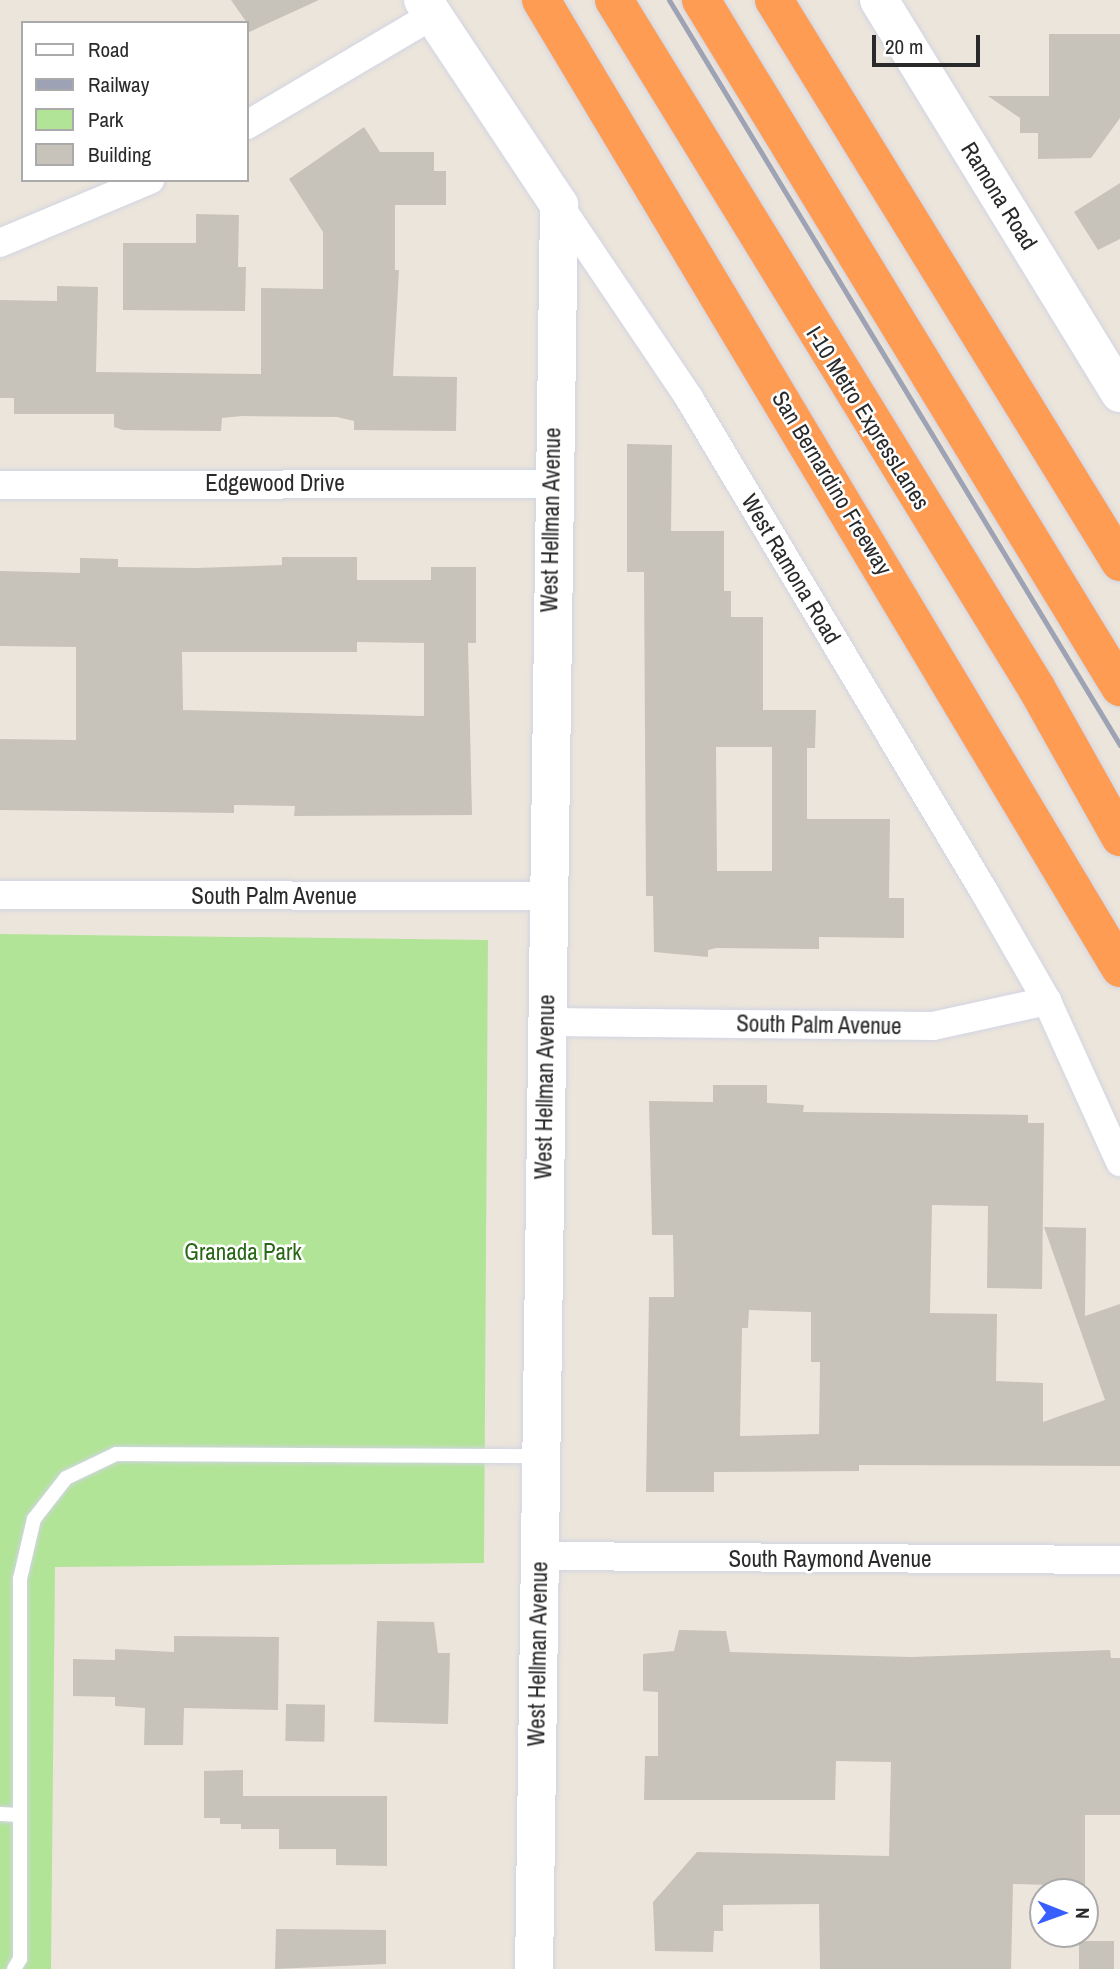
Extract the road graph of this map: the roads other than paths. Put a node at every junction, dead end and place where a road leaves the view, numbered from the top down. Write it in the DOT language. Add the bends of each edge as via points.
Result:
graph roads {
  1 [pos="521,0"];
  2 [pos="541,0"];
  3 [pos="614,0"];
  4 [pos="701,0"];
  5 [pos="774,0"];
  6 [pos="878,0"];
  7 [pos="428,8"];
  8 [pos="248,124"];
  9 [pos="145,182"];
  10 [pos="559,205"];
  11 [pos="683,237"];
  12 [pos="0,243"];
  13 [pos="1120,393"];
  14 [pos="551,484"];
  15 [pos="0,485"];
  16 [pos="1120,562"];
  17 [pos="1120,687"];
  18 [pos="1120,837"];
  19 [pos="0,895"];
  20 [pos="547,896"];
  21 [pos="1120,968"];
  22 [pos="1047,1001"];
  23 [pos="546,1022"];
  24 [pos="1120,1162"];
  25 [pos="540,1456"];
  26 [pos="539,1556"];
  27 [pos="1120,1560"];
  28 [pos="0,1814"];
  29 [pos="20,1815"];
  30 [pos="14,1969"];
  31 [pos="534,1969"];
  1 -- 11 [label="highway"];
  2 -- 11 [label="highway, San Bernardino Freeway"];
  3 -- 18 [label="highway, I-10 Metro ExpressLanes" via="1037,689"];
  4 -- 17 [label="highway"];
  5 -- 16 [label="highway"];
  6 -- 13 [label="street, Ramona Road"];
  7 -- 8 [label="street"];
  7 -- 10 [label="street, West Ramona Road"];
  9 -- 12 [label="street"];
  10 -- 14 [label="street, West Hellman Avenue"];
  10 -- 22 [label="street, West Ramona Road" via="689,398"];
  11 -- 21 [label="highway, San Bernardino Freeway"];
  14 -- 15 [label="street, Edgewood Drive"];
  14 -- 20 [label="street, West Hellman Avenue"];
  19 -- 20 [label="street, South Palm Avenue"];
  20 -- 23 [label="street, West Hellman Avenue"];
  22 -- 23 [label="street, South Palm Avenue" via="933,1026"];
  22 -- 24 [label="street, West Ramona Road"];
  23 -- 25 [label="street, West Hellman Avenue"];
  25 -- 26 [label="street, West Hellman Avenue"];
  25 -- 29 [label="lane" via="116,1454 66,1478 34,1519 20,1579"];
  26 -- 27 [label="street, South Raymond Avenue"];
  26 -- 31 [label="street, West Hellman Avenue"];
  28 -- 29 [label="lane"];
  29 -- 30 [label="lane" via="20,1959"];
}
